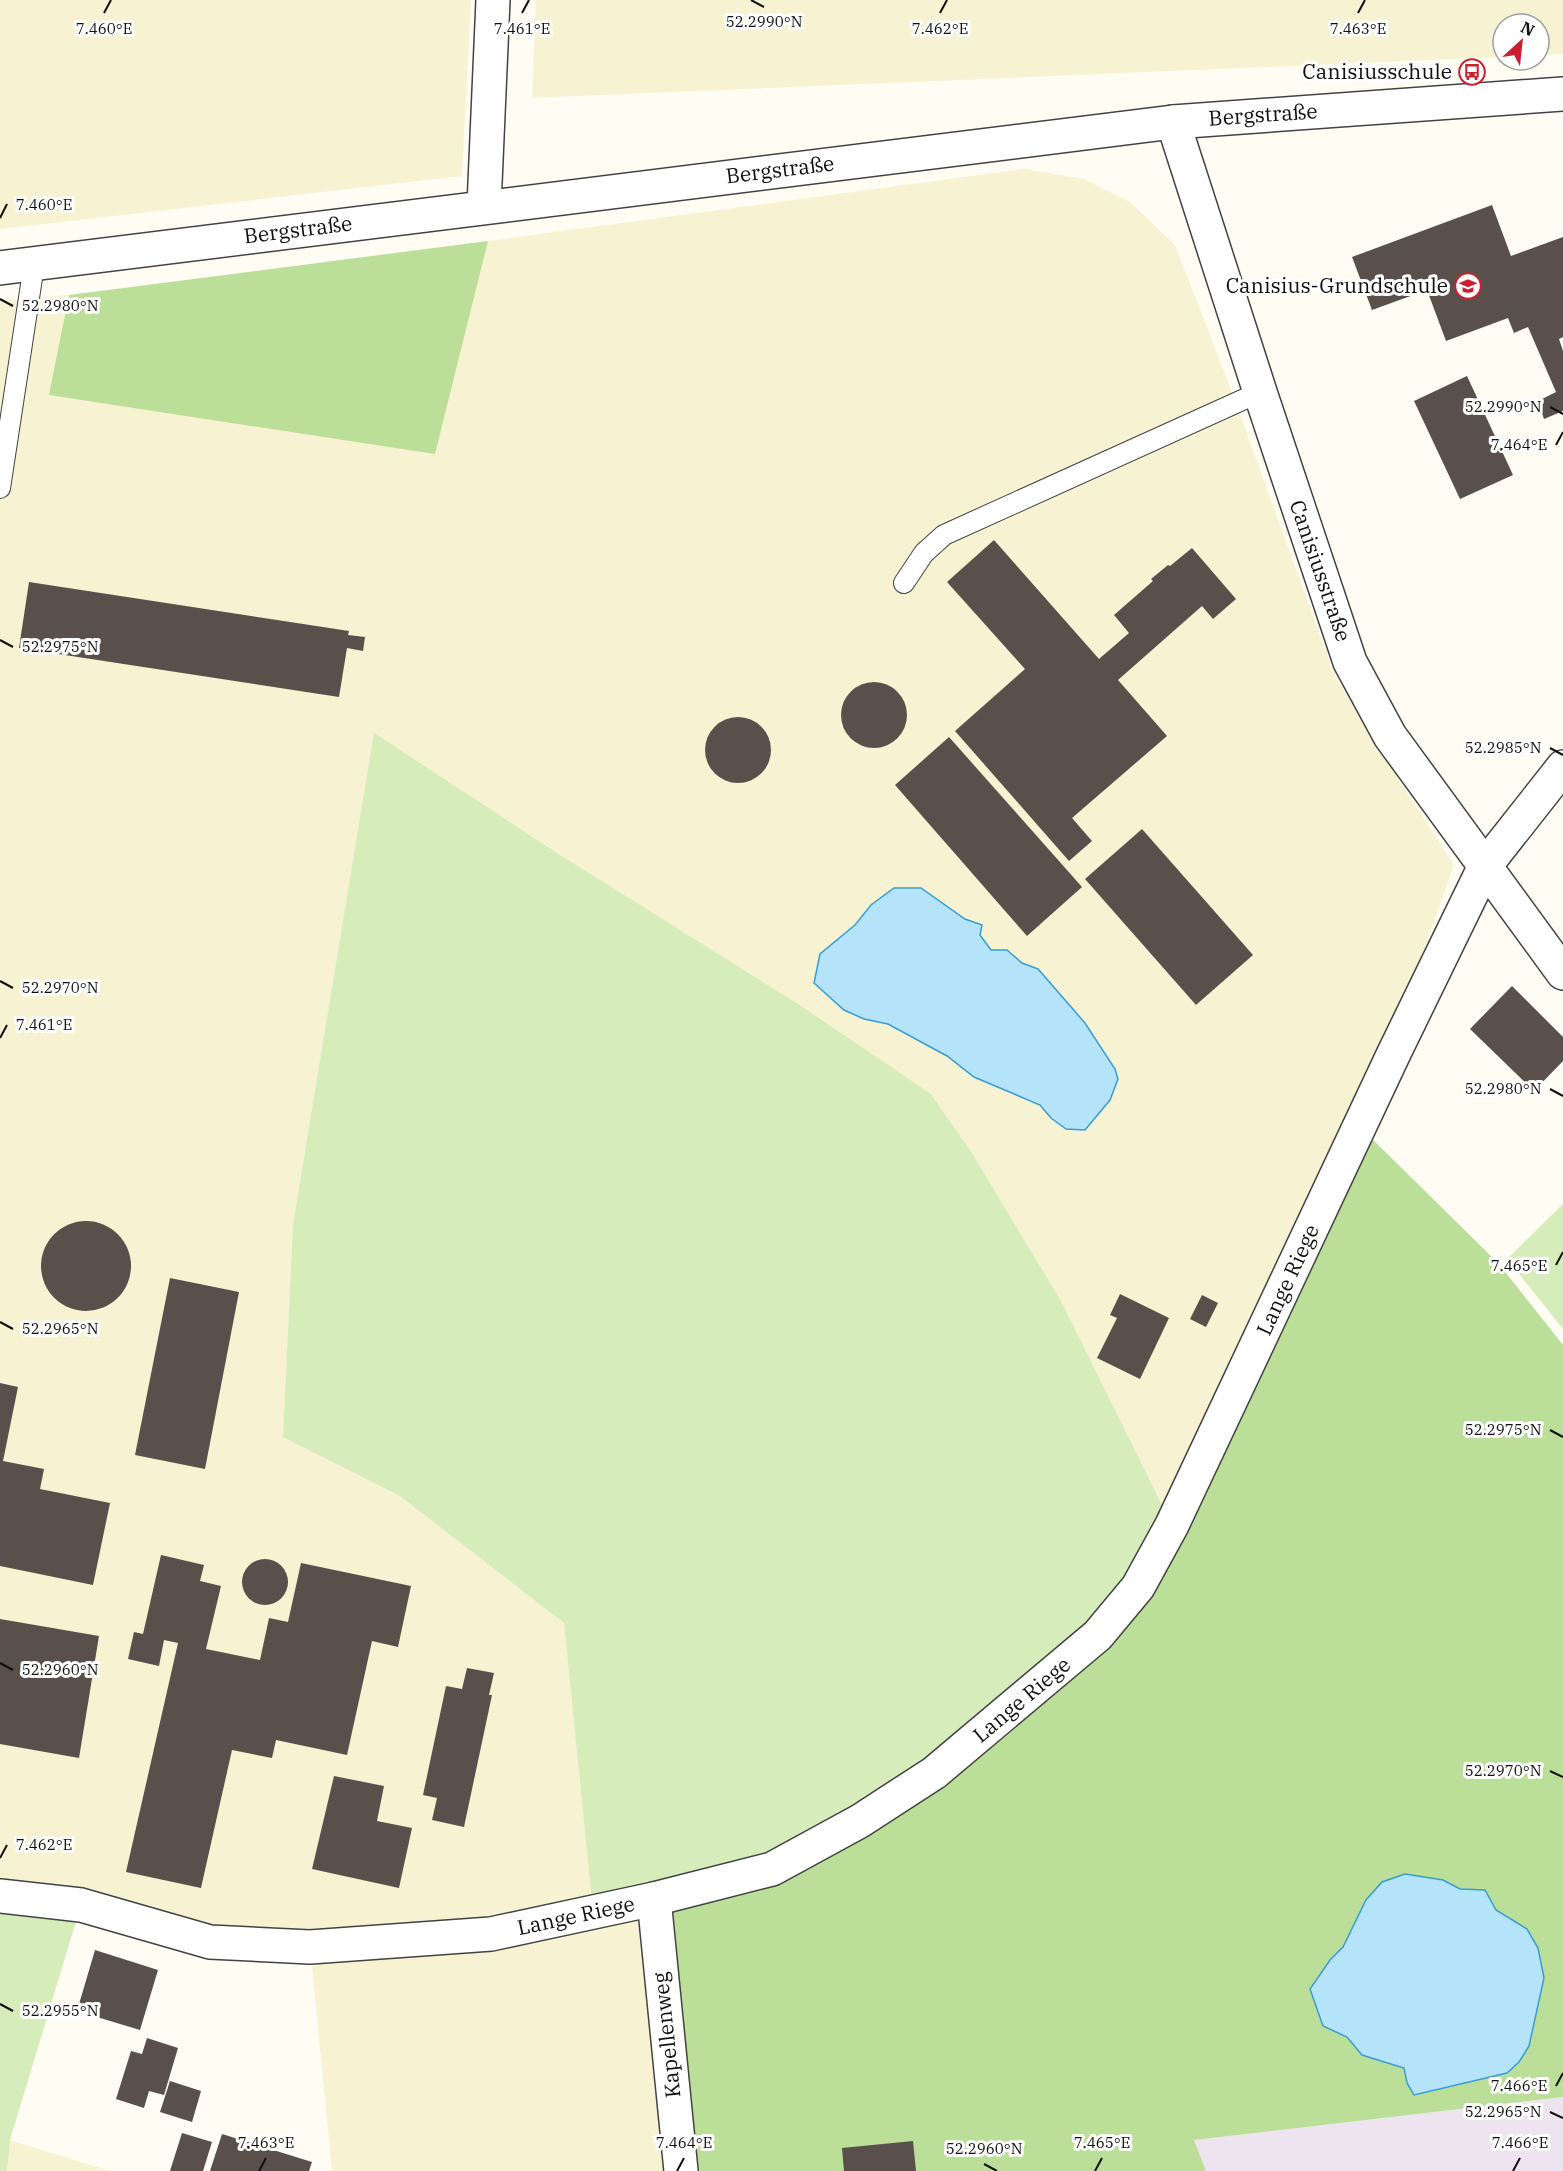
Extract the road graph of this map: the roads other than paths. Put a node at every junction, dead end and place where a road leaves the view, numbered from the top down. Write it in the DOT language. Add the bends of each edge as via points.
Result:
graph roads {
  1 [pos="493,0"];
  2 [pos="1563,94"];
  3 [pos="1173,122"];
  4 [pos="484,207"];
  5 [pos="34,265"];
  6 [pos="0,268"];
  7 [pos="1260,392"];
  8 [pos="0,488"];
  9 [pos="904,583"];
  10 [pos="1563,767"];
  11 [pos="1485,866"];
  12 [pos="1563,973"];
  13 [pos="0,1896"];
  14 [pos="654,1899"];
  15 [pos="681,2171"];
  1 -- 4 [label="street"];
  2 -- 3 [label="street, Bergstraße"];
  3 -- 4 [label="street, Bergstraße"];
  3 -- 7 [label="street, Canisiusstraße"];
  4 -- 5 [label="street, Bergstraße"];
  5 -- 6 [label="street, Bergstraße"];
  5 -- 8 [label="lane"];
  7 -- 9 [label="lane" via="944,535 924,553"];
  7 -- 11 [label="street, Canisiusstraße" via="1350,662 1390,736"];
  10 -- 11 [label="street, Lange Riege"];
  11 -- 12 [label="street, Canisiusstraße"];
  11 -- 14 [label="street, Lange Riege" via="1172,1525 1138,1587 1080,1651 934,1773 860,1821 772,1869"];
  13 -- 14 [label="street, Lange Riege" via="81,1905 210,1942 310,1947 491,1934"];
  14 -- 15 [label="street, Kapellenweg"];
}
